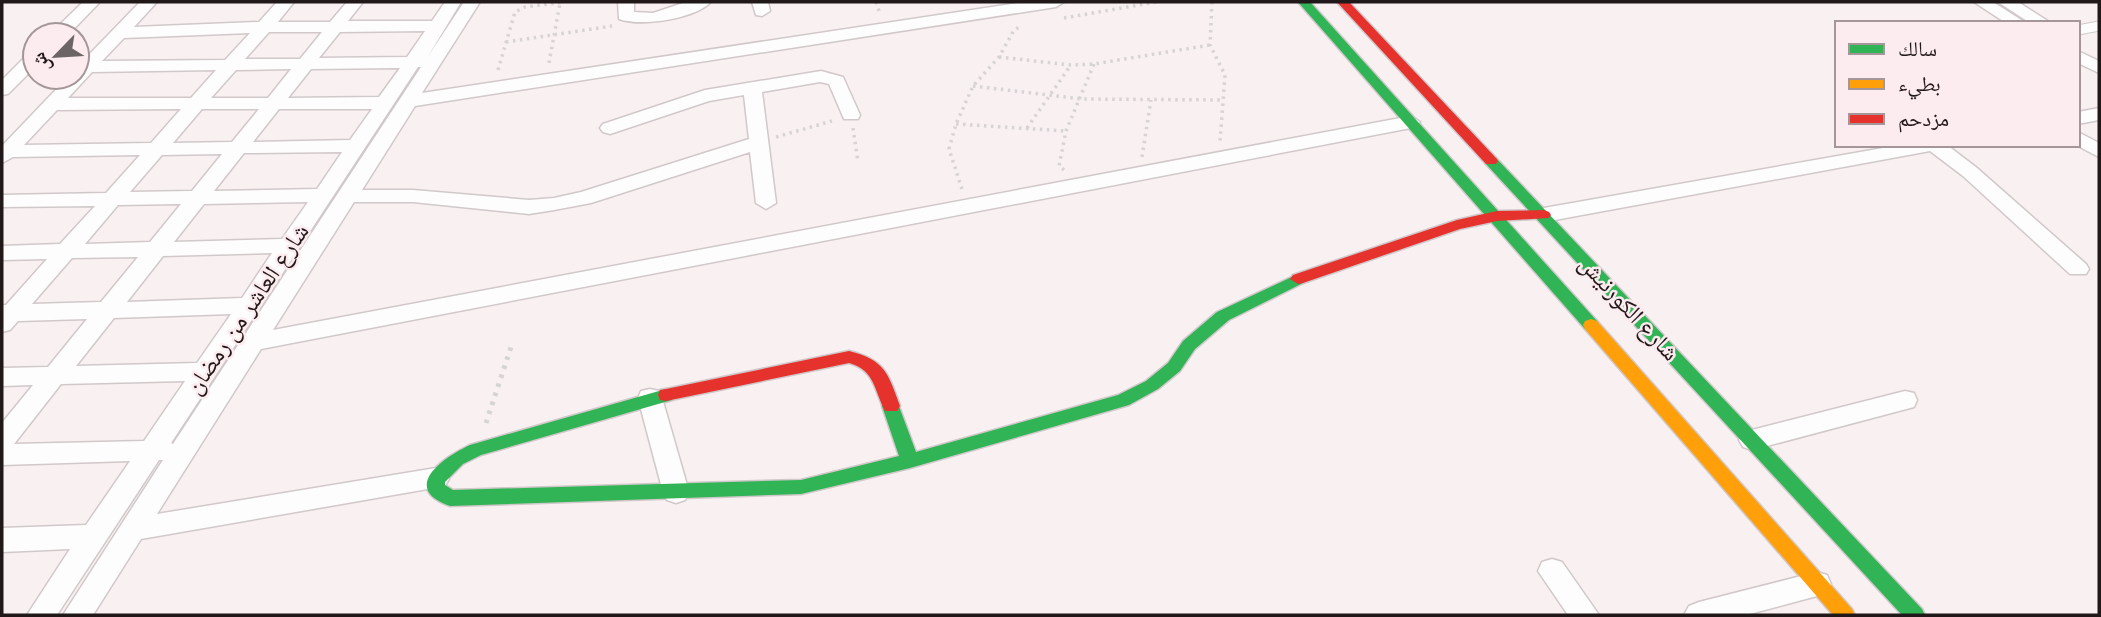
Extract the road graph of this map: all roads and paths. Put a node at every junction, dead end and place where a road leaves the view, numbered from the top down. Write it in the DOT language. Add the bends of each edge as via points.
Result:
graph roads {
  1 [pos="92,2"];
  2 [pos="149,2"];
  3 [pos="166,2"];
  4 [pos="286,2"];
  5 [pos="355,2"];
  6 [pos="453,2"];
  7 [pos="472,2"];
  8 [pos="562,2"];
  9 [pos="703,2"];
  10 [pos="1156,2"];
  11 [pos="1212,2"];
  12 [pos="1304,2"];
  13 [pos="1343,2"];
  14 [pos="1982,2"];
  15 [pos="2006,2"];
  16 [pos="629,10"];
  17 [pos="1060,10"];
  18 [pos="72,21"];
  19 [pos="2015,21"];
  20 [pos="2039,21"];
  21 [pos="1023,25"];
  22 [pos="335,26"];
  23 [pos="437,26"];
  24 [pos="2099,26"];
  25 [pos="263,27"];
  26 [pos="2080,30"];
  27 [pos="120,33"];
  28 [pos="555,35"];
  29 [pos="506,42"];
  30 [pos="2080,43"];
  31 [pos="1210,45"];
  32 [pos="2099,54"];
  33 [pos="999,57"];
  34 [pos="2080,57"];
  35 [pos="423,62"];
  36 [pos="549,63"];
  37 [pos="91,64"];
  38 [pos="305,64"];
  39 [pos="1094,64"];
  40 [pos="230,65"];
  41 [pos="1071,65"];
  42 [pos="91,67"];
  43 [pos="2099,68"];
  44 [pos="498,70"];
  45 [pos="21,71"];
  46 [pos="973,86"];
  47 [pos="752,87"];
  48 [pos="2,90"];
  49 [pos="65,91"];
  50 [pos="1052,96"];
  51 [pos="1082,99"];
  52 [pos="1151,100"];
  53 [pos="1223,100"];
  54 [pos="397,102"];
  55 [pos="196,103"];
  56 [pos="274,103"];
  57 [pos="53,104"];
  58 [pos="2099,114"];
  59 [pos="852,115"];
  60 [pos="2080,118"];
  61 [pos="1411,122"];
  62 [pos="956,124"];
  63 [pos="610,128"];
  64 [pos="1027,128"];
  65 [pos="2080,139"];
  66 [pos="757,143"];
  67 [pos="358,146"];
  68 [pos="238,147"];
  69 [pos="1923,147"];
  70 [pos="1937,147"];
  71 [pos="156,149"];
  72 [pos="1220,149"];
  73 [pos="2099,151"];
  74 [pos="5,154"];
  75 [pos="858,162"];
  76 [pos="1140,168"];
  77 [pos="323,195"];
  78 [pos="347,196"];
  79 [pos="198,197"];
  80 [pos="112,199"];
  81 [pos="2,201"];
  82 [pos="766,203"];
  83 [pos="968,206"];
  84 [pos="1544,215"];
  85 [pos="1497,216"];
  86 [pos="289,246"];
  87 [pos="156,249"];
  88 [pos="1576,250"];
  89 [pos="66,251"];
  90 [pos="2,253"];
  91 [pos="1547,256"];
  92 [pos="2078,269"];
  93 [pos="248,306"];
  94 [pos="107,310"];
  95 [pos="5,316"];
  96 [pos="253,342"];
  97 [pos="511,347"];
  98 [pos="205,372"];
  99 [pos="55,376"];
  100 [pos="2,377"];
  101 [pos="650,398"];
  102 [pos="1905,400"];
  103 [pos="1752,440"];
  104 [pos="2,441"];
  105 [pos="184,449"];
  106 [pos="151,450"];
  107 [pos="477,450"];
  108 [pos="2,456"];
  109 [pos="910,461"];
  110 [pos="436,479"];
  111 [pos="676,492"];
  112 [pos="132,529"];
  113 [pos="94,536"];
  114 [pos="2,540"];
  115 [pos="1552,571"];
  116 [pos="1817,584"];
  117 [pos="41,615"];
  118 [pos="77,615"];
  119 [pos="1584,615"];
  120 [pos="1699,615"];
  121 [pos="1845,615"];
  122 [pos="1915,615"];
  1 -- 18 [label="street"];
  2 -- 3 [label="street"];
  2 -- 27 [label="street"];
  4 -- 25 [label="street"];
  5 -- 22 [label="street"];
  6 -- 23 [label="street, شارع العاشر من رمضان"];
  7 -- 35 [label="street, شارع العاشر من رمضان"];
  8 -- 28 [label="path"];
  8 -- 29 [label="path" via="518,10"];
  9 -- 16 [label="street" via="675,13"];
  10 -- 17 [label="path"];
  11 -- 31 [label="path"];
  12 -- 61 [label="main road, شارع الكورنيش"];
  13 -- 84 [label="main road, شارع الكورنيش"];
  14 -- 19 [label="street"];
  15 -- 20 [label="street"];
  16 -- 28 [label="path" via="611,27"];
  17 -- 54 [label="street" via="870,28"];
  21 -- 33 [label="path" via="1014,30"];
  22 -- 23 [label="street"];
  22 -- 25 [label="street"];
  22 -- 38 [label="street"];
  23 -- 35 [label="street, شارع العاشر من رمضان"];
  24 -- 26 [label="lane"];
  25 -- 27 [label="street"];
  25 -- 40 [label="street"];
  27 -- 37 [label="street"];
  28 -- 29 [label="path"];
  28 -- 36 [label="path"];
  29 -- 44 [label="path"];
  30 -- 32 [label="street"];
  31 -- 39 [label="path"];
  31 -- 53 [label="path" via="1225,75"];
  33 -- 41 [label="path"];
  33 -- 46 [label="path"];
  34 -- 43 [label="street"];
  35 -- 38 [label="street"];
  35 -- 54 [label="street, شارع العاشر من رمضان"];
  38 -- 40 [label="street"];
  38 -- 56 [label="street"];
  39 -- 41 [label="path"];
  39 -- 51 [label="path"];
  40 -- 42 [label="street"];
  40 -- 55 [label="street"];
  41 -- 50 [label="path"];
  45 -- 48 [label="street"];
  46 -- 50 [label="path"];
  46 -- 62 [label="path"];
  47 -- 59 [label="street" via="830,77 837,81"];
  47 -- 63 [label="street" via="705,96"];
  47 -- 66 [label="street"];
  49 -- 57 [label="street"];
  50 -- 51 [label="path"];
  50 -- 64 [label="path"];
  51 -- 52 [label="path"];
  51 -- 64 [label="path" via="1066,131"];
  52 -- 53 [label="path"];
  52 -- 76 [label="path"];
  53 -- 72 [label="path"];
  54 -- 56 [label="street"];
  54 -- 67 [label="street, شارع العاشر من رمضان"];
  54 -- 78 [label="street, شارع العاشر من رمضان"];
  55 -- 56 [label="street"];
  55 -- 57 [label="street"];
  55 -- 71 [label="street"];
  56 -- 68 [label="street"];
  57 -- 74 [label="street"];
  58 -- 60 [label="street"];
  59 -- 66 [label="path"];
  59 -- 75 [label="path"];
  61 -- 83 [label="street"];
  61 -- 85 [label="main road, شارع الكورنيش"];
  62 -- 64 [label="path"];
  62 -- 83 [label="path" via="949,149"];
  65 -- 73 [label="street"];
  66 -- 78 [label="street" via="554,204 529,207 413,196"];
  66 -- 82 [label="street"];
  67 -- 68 [label="street"];
  67 -- 77 [label="street, شارع العاشر من رمضان"];
  68 -- 71 [label="street"];
  68 -- 79 [label="street"];
  69 -- 84 [label="street"];
  70 -- 92 [label="street"];
  71 -- 74 [label="street"];
  71 -- 80 [label="street"];
  77 -- 79 [label="street"];
  77 -- 86 [label="street, شارع العاشر من رمضان"];
  78 -- 96 [label="street, شارع العاشر من رمضان"];
  79 -- 80 [label="street"];
  79 -- 87 [label="street"];
  80 -- 81 [label="street"];
  80 -- 89 [label="street"];
  83 -- 96 [label="street"];
  84 -- 85 [label="main road"];
  84 -- 88 [label="main road, شارع الكورنيش"];
  85 -- 91 [label="main road, شارع الكورنيش"];
  85 -- 109 [label="main road" via="1439,230 1296,280 1236,308 1200,334 1152,386 1123,400"];
  86 -- 87 [label="street"];
  86 -- 93 [label="street, شارع العاشر من رمضان"];
  87 -- 89 [label="street"];
  87 -- 94 [label="street"];
  88 -- 91 [label="main road"];
  88 -- 103 [label="main road, شارع الكورنيش"];
  89 -- 90 [label="street"];
  89 -- 95 [label="street"];
  91 -- 116 [label="main road, شارع الكورنيش"];
  93 -- 94 [label="street"];
  93 -- 98 [label="street, شارع العاشر من رمضان"];
  94 -- 95 [label="street"];
  94 -- 99 [label="street"];
  96 -- 105 [label="street, شارع العاشر من رمضان"];
  97 -- 107 [label="path"];
  98 -- 99 [label="street"];
  98 -- 106 [label="street, شارع العاشر من رمضان"];
  99 -- 100 [label="street"];
  99 -- 104 [label="street"];
  101 -- 107 [label="main road"];
  101 -- 109 [label="main road" via="834,358 866,360 878,370"];
  101 -- 111 [label="street"];
  102 -- 103 [label="street"];
  103 -- 122 [label="main road, شارع الكورنيش"];
  105 -- 106 [label="street"];
  105 -- 112 [label="street, شارع العاشر من رمضان"];
  106 -- 108 [label="street"];
  106 -- 113 [label="street, شارع العاشر من رمضان"];
  107 -- 110 [label="main road" via="457,459"];
  109 -- 111 [label="main road" via="801,487"];
  110 -- 111 [label="main road" via="440,493 450,498"];
  110 -- 112 [label="street"];
  112 -- 118 [label="street, شارع العاشر من رمضان"];
  113 -- 114 [label="street"];
  113 -- 117 [label="street, شارع العاشر من رمضان"];
  115 -- 119 [label="street"];
  116 -- 120 [label="street"];
  116 -- 121 [label="main road, شارع الكورنيش"];
}
